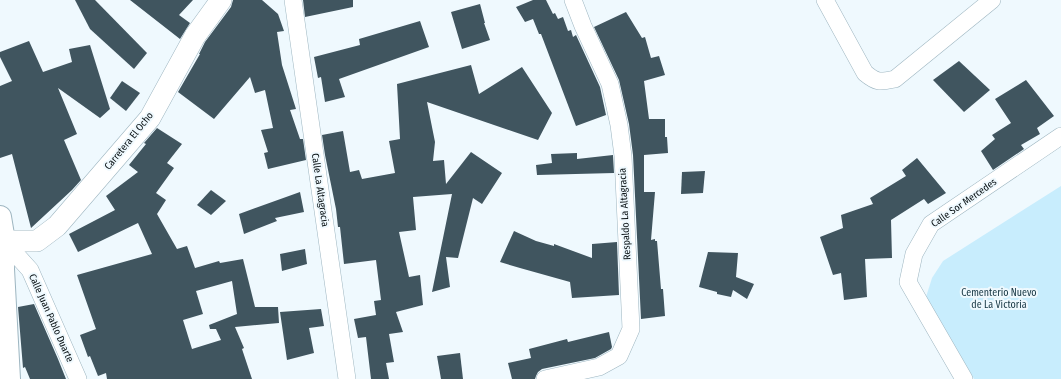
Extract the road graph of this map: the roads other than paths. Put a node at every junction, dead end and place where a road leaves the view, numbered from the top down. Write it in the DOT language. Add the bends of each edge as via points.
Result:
graph roads {
  1 [pos="221,0"];
  2 [pos="293,0"];
  3 [pos="573,0"];
  4 [pos="825,0"];
  5 [pos="992,0"];
  6 [pos="1061,136"];
  7 [pos="0,217"];
  8 [pos="4,241"];
  9 [pos="9,379"];
  10 [pos="78,379"];
  11 [pos="347,379"];
  12 [pos="545,379"];
  13 [pos="964,379"];
  1 -- 8 [label="street, Carretera El Ocho" via="195,36 150,118 57,226 37,241"];
  2 -- 11 [label="street, Calle La Altagracia"];
  3 -- 12 [label="street, Respaldo La Altagracia" via="610,84 619,125 623,156 631,329 619,356 599,367"];
  4 -- 5 [label="street" via="865,73 882,82 895,79"];
  6 -- 13 [label="street, Calle Sor Mercedes" via="931,224 914,254 908,282"];
  7 -- 8 [label="main road"];
  8 -- 9 [label="main road" via="3,269"];
  8 -- 10 [label="street, Calle Juan Pablo Duarte" via="30,270"];
}
